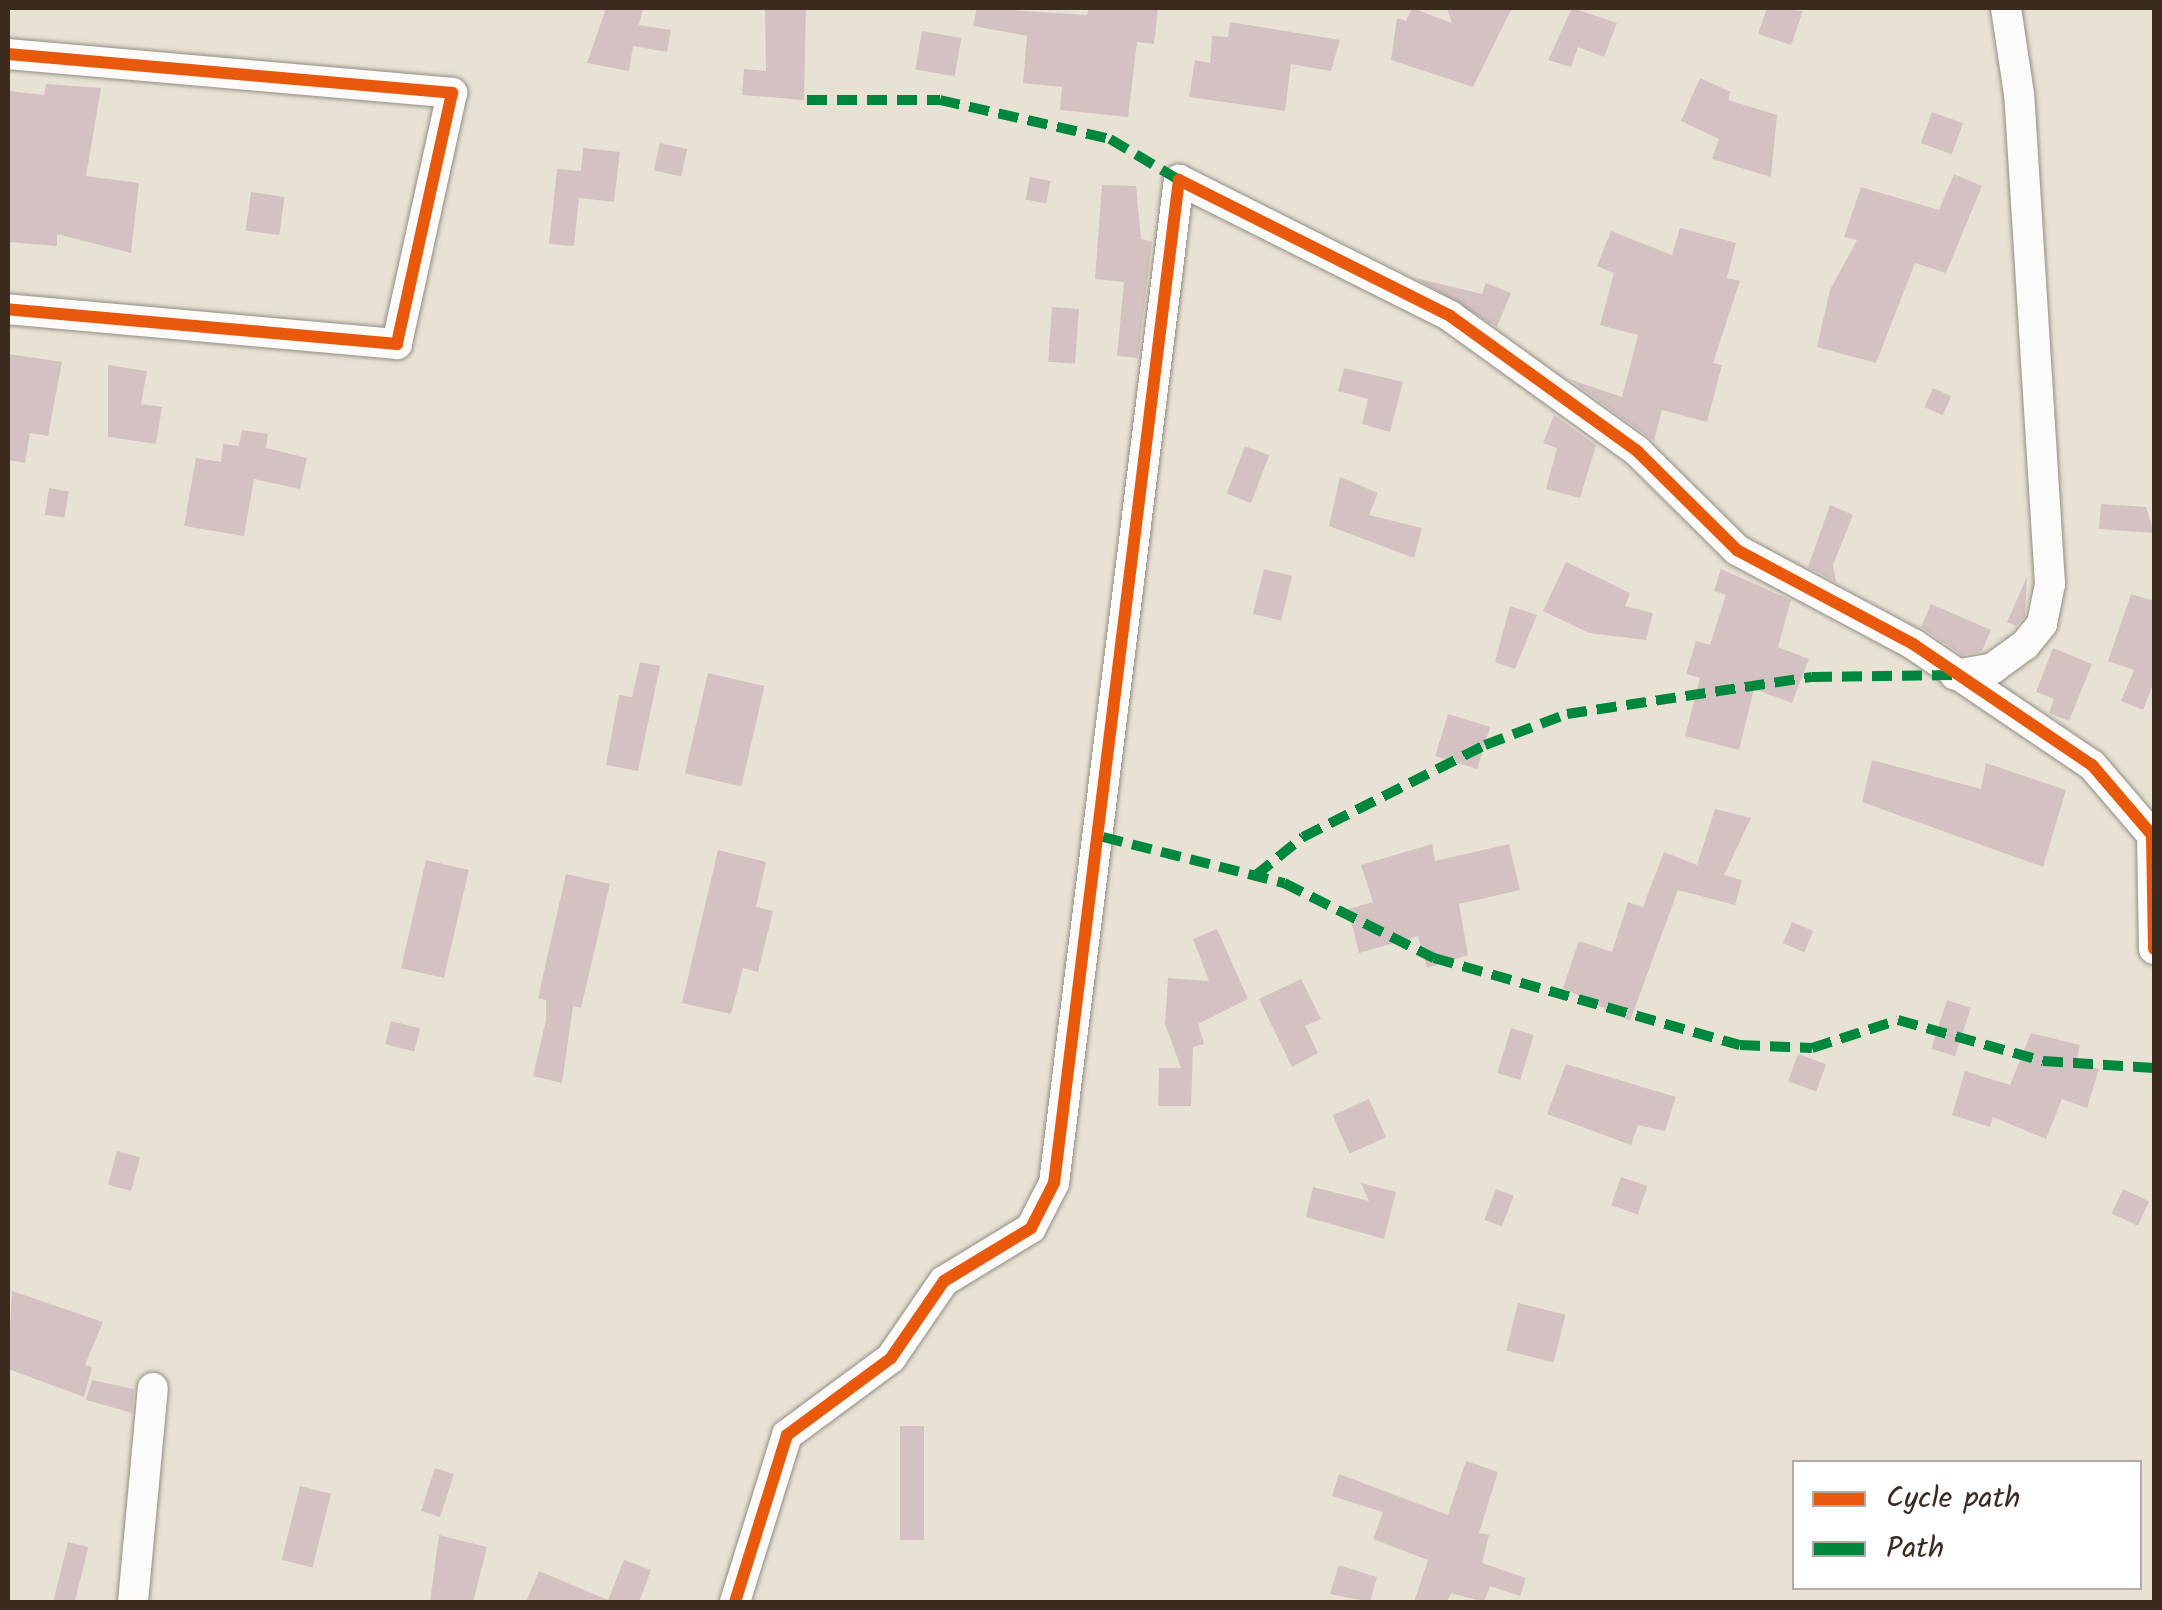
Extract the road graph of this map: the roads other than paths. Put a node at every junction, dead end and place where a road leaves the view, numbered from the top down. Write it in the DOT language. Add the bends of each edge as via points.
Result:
graph roads {
  1 [pos="2006,8"];
  2 [pos="8,54"];
  3 [pos="8,309"];
  4 [pos="1955,675"];
  5 [pos="2154,949"];
  6 [pos="152,1388"];
  7 [pos="133,1602"];
  8 [pos="735,1602"];
  1 -- 4 [label="street" via="2020,94 2050,584 2042,624 2025,645 1993,668"];
  2 -- 3 [label="street" via="452,93 397,344"];
  4 -- 5 [label="street" via="2092,765 2152,834"];
  4 -- 8 [label="street" via="1737,550 1637,450 1450,316 1179,180 1054,1183 1031,1228 944,1281 891,1358 787,1434"];
  6 -- 7 [label="street"];
}
